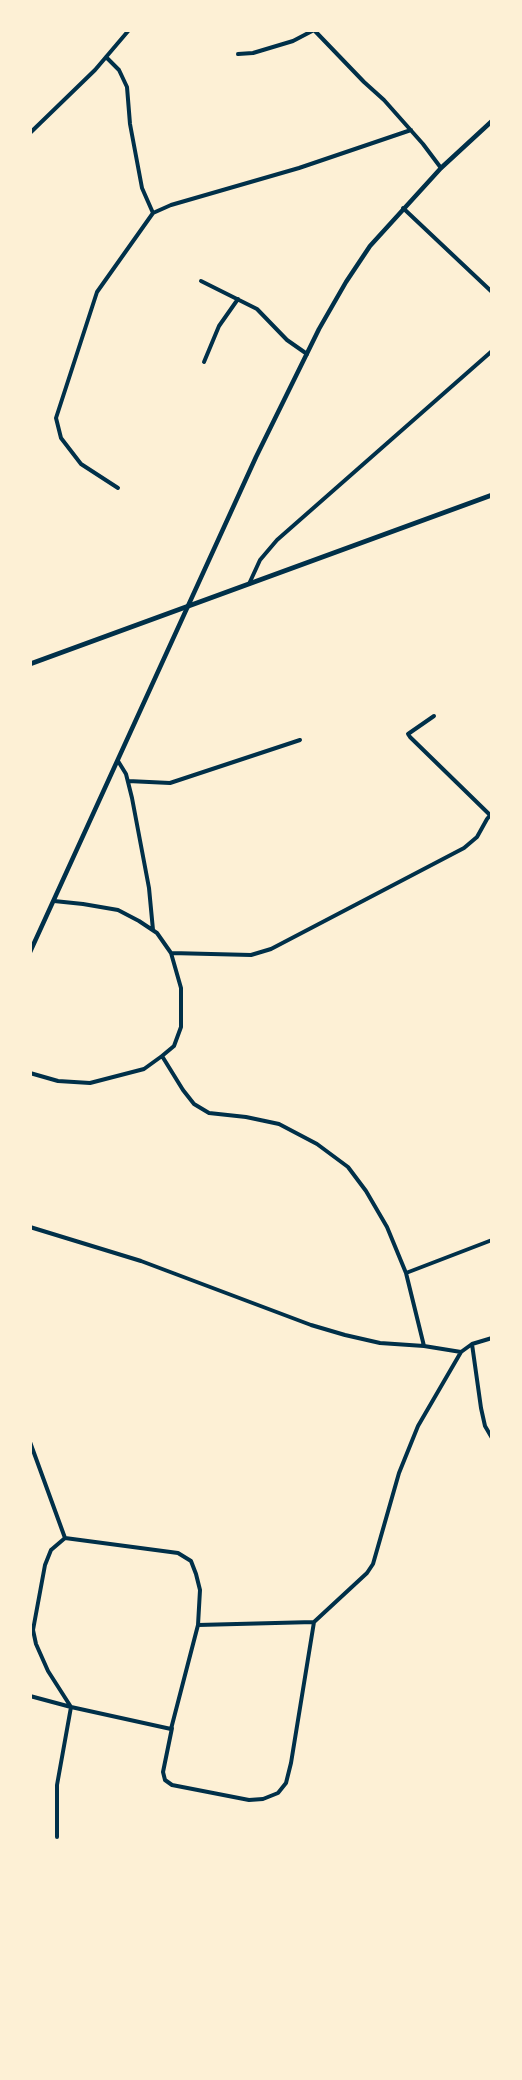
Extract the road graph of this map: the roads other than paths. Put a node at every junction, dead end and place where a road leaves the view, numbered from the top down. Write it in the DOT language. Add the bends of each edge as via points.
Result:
graph roads {
  1 [pos="129,30"];
  2 [pos="314,30"];
  3 [pos="237,54"];
  4 [pos="106,57"];
  5 [pos="492,121"];
  6 [pos="411,130"];
  7 [pos="30,132"];
  8 [pos="441,168"];
  9 [pos="404,208"];
  10 [pos="153,213"];
  11 [pos="201,281"];
  12 [pos="492,292"];
  13 [pos="238,299"];
  14 [pos="492,351"];
  15 [pos="307,354"];
  16 [pos="204,362"];
  17 [pos="118,488"];
  18 [pos="492,495"];
  19 [pos="249,585"];
  20 [pos="189,607"];
  21 [pos="30,664"];
  22 [pos="434,716"];
  23 [pos="300,740"];
  24 [pos="118,761"];
  25 [pos="128,781"];
  26 [pos="491,814"];
  27 [pos="54,901"];
  28 [pos="153,930"];
  29 [pos="30,952"];
  30 [pos="171,953"];
  31 [pos="162,1056"];
  32 [pos="30,1073"];
  33 [pos="30,1227"];
  34 [pos="492,1240"];
  35 [pos="406,1273"];
  36 [pos="492,1338"];
  37 [pos="472,1344"];
  38 [pos="424,1346"];
  39 [pos="461,1352"];
  40 [pos="492,1438"];
  41 [pos="30,1442"];
  42 [pos="65,1538"];
  43 [pos="314,1622"];
  44 [pos="198,1624"];
  45 [pos="30,1696"];
  46 [pos="71,1707"];
  47 [pos="173,1724"];
  48 [pos="57,1836"];
  1 -- 4 [label="street"];
  2 -- 3 [label="street" via="293,42"];
  2 -- 6 [label="street"];
  4 -- 7 [label="street"];
  4 -- 10 [label="street" via="119,70 127,87 142,188"];
  5 -- 8 [label="street"];
  6 -- 8 [label="street"];
  6 -- 10 [label="street"];
  8 -- 9 [label="street"];
  9 -- 12 [label="street"];
  9 -- 15 [label="street" via="370,246 346,282"];
  10 -- 17 [label="street" via="97,292 56,418 61,438 81,464"];
  11 -- 13 [label="street"];
  13 -- 15 [label="street" via="257,309"];
  13 -- 16 [label="street" via="219,326"];
  14 -- 19 [label="street" via="277,540 260,560"];
  15 -- 20 [label="street"];
  18 -- 19 [label="main road"];
  19 -- 20 [label="main road"];
  20 -- 21 [label="main road"];
  20 -- 24 [label="street"];
  22 -- 26 [label="street" via="408,734"];
  23 -- 25 [label="street" via="170,783"];
  24 -- 25 [label="street"];
  24 -- 27 [label="street"];
  25 -- 28 [label="street" via="149,888"];
  26 -- 30 [label="street" via="477,837 464,848 271,950 251,954"];
  27 -- 28 [label="street" via="118,910"];
  27 -- 29 [label="street"];
  28 -- 30 [label="street"];
  30 -- 31 [label="street" via="180,988 181,1027 174,1046"];
  31 -- 32 [label="street" via="144,1069 90,1083 58,1081"];
  31 -- 35 [label="street" via="194,1104 209,1113 279,1125 317,1144 348,1167 387,1227"];
  33 -- 38 [label="street" via="141,1261 334,1332 380,1343"];
  34 -- 35 [label="street"];
  35 -- 38 [label="street"];
  36 -- 37 [label="street"];
  37 -- 39 [label="street"];
  37 -- 40 [label="street" via="481,1408"];
  38 -- 39 [label="street"];
  39 -- 43 [label="street" via="418,1426 399,1473 373,1564"];
  41 -- 42 [label="street"];
  42 -- 44 [label="street" via="178,1553 191,1561 200,1590"];
  42 -- 46 [label="street" via="51,1551 45,1565 33,1630 48,1671"];
  43 -- 44 [label="street"];
  43 -- 47 [label="street" via="291,1762 286,1783 278,1793 249,1800 172,1785 163,1772"];
  44 -- 47 [label="street"];
  45 -- 46 [label="street"];
  46 -- 47 [label="street" via="171,1729"];
  46 -- 48 [label="street" via="57,1785"];
}
